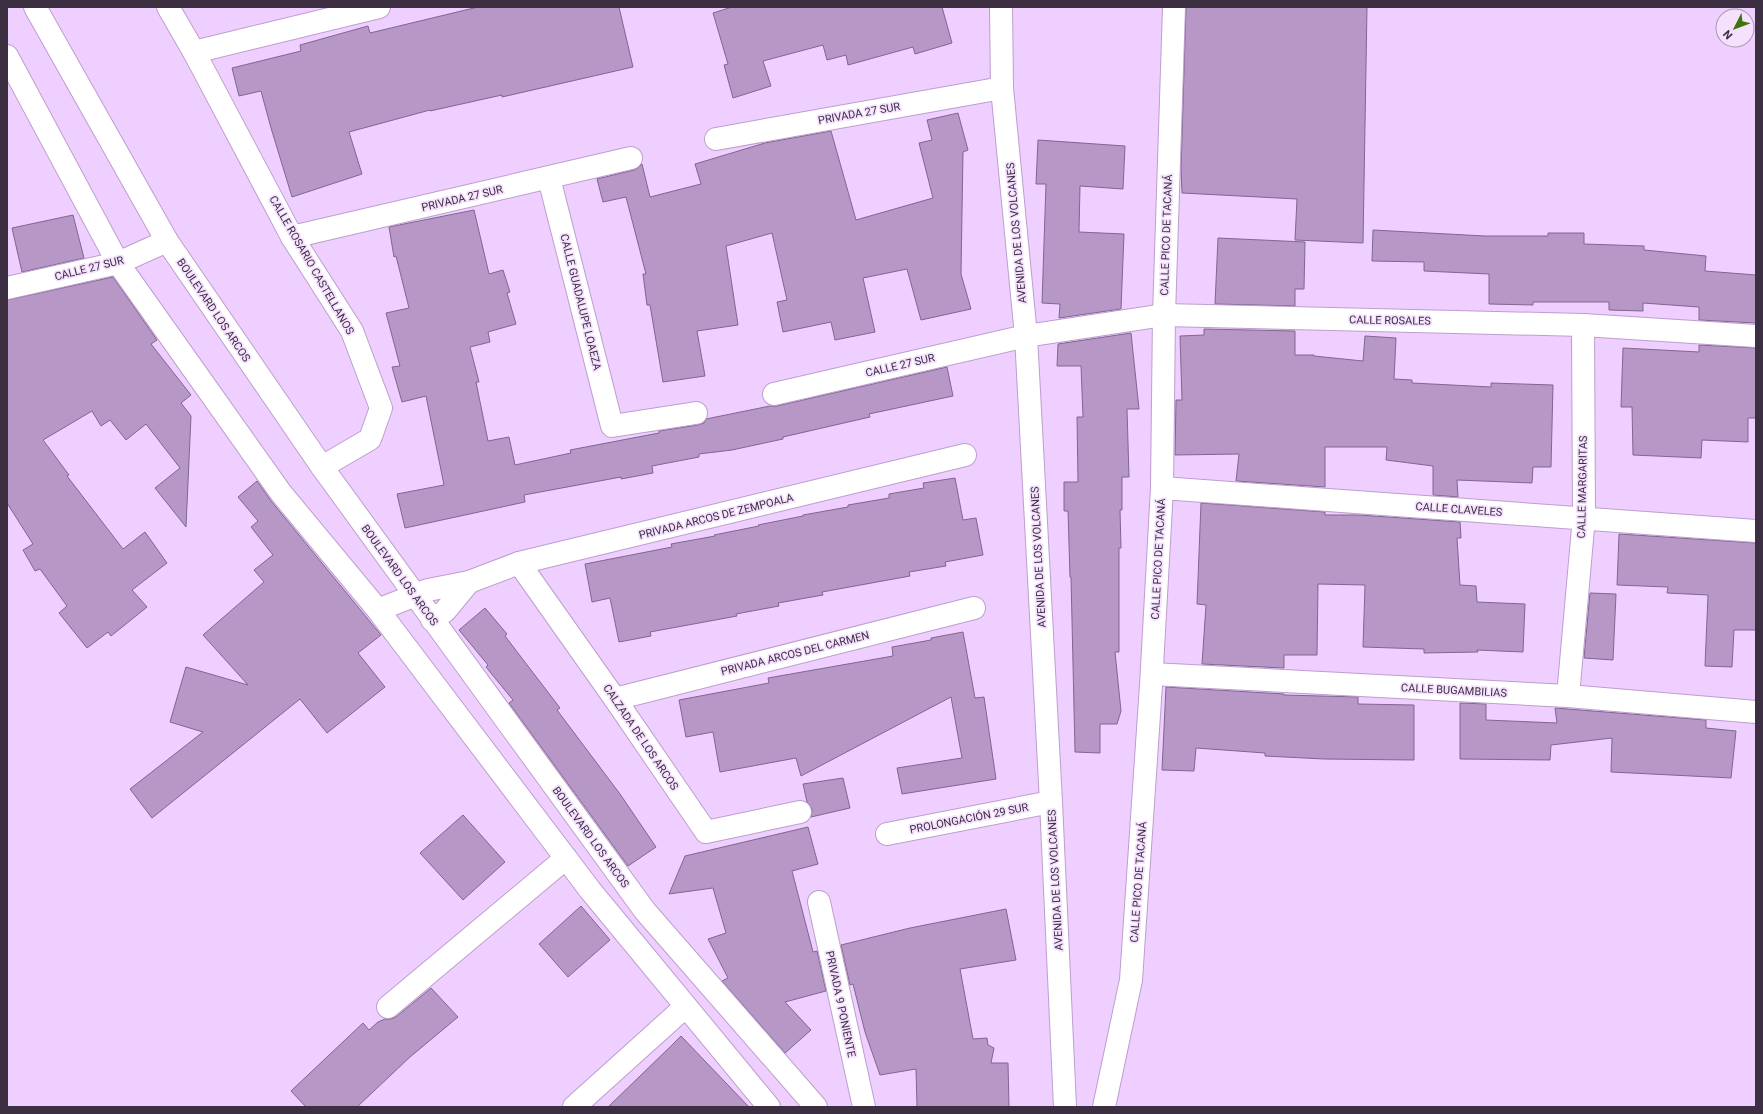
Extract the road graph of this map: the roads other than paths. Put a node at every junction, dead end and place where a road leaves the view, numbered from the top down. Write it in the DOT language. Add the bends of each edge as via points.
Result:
graph roads {
  1 [pos="35,7"];
  2 [pos="168,7"];
  3 [pos="379,7"];
  4 [pos="1001,7"];
  5 [pos="1174,7"];
  6 [pos="194,52"];
  7 [pos="7,56"];
  8 [pos="1002,88"];
  9 [pos="716,139"];
  10 [pos="631,158"];
  11 [pos="549,178"];
  12 [pos="292,237"];
  13 [pos="167,241"];
  14 [pos="118,263"];
  15 [pos="7,288"];
  16 [pos="1164,315"];
  17 [pos="1583,325"];
  18 [pos="1026,336"];
  19 [pos="1756,336"];
  20 [pos="774,394"];
  21 [pos="696,413"];
  22 [pos="965,455"];
  23 [pos="322,467"];
  24 [pos="1162,488"];
  25 [pos="1584,517"];
  26 [pos="1756,531"];
  27 [pos="519,564"];
  28 [pos="470,582"];
  29 [pos="415,596"];
  30 [pos="974,608"];
  31 [pos="378,610"];
  32 [pos="432,620"];
  33 [pos="1152,674"];
  34 [pos="1568,696"];
  35 [pos="615,699"];
  36 [pos="1756,712"];
  37 [pos="1051,802"];
  38 [pos="800,812"];
  39 [pos="887,834"];
  40 [pos="566,858"];
  41 [pos="819,902"];
  42 [pos="388,1007"];
  43 [pos="685,1007"];
  44 [pos="574,1107"];
  45 [pos="769,1107"];
  46 [pos="816,1107"];
  47 [pos="864,1107"];
  48 [pos="1065,1107"];
  49 [pos="1104,1107"];
  1 -- 13 [label="street, BOULEVARD LOS ARCOS"];
  2 -- 6 [label="street, CALLE ROSARIO CASTELLANOS"];
  3 -- 6 [label="street"];
  4 -- 8 [label="street, AVENIDA DE LOS VOLCANES"];
  5 -- 16 [label="street, CALLE PICO DE TACANÁ"];
  6 -- 12 [label="street, CALLE ROSARIO CASTELLANOS"];
  7 -- 14 [label="street"];
  8 -- 9 [label="street, PRIVADA 27 SUR"];
  8 -- 18 [label="street, AVENIDA DE LOS VOLCANES"];
  10 -- 11 [label="street, PRIVADA 27 SUR"];
  11 -- 12 [label="street, PRIVADA 27 SUR"];
  11 -- 21 [label="street, CALLE GUADALUPE LOAEZA" via="612,426"];
  12 -- 23 [label="street, CALLE ROSARIO CASTELLANOS" via="352,331 381,408 370,439"];
  13 -- 14 [label="street, CALLE 27 SUR"];
  13 -- 23 [label="street, BOULEVARD LOS ARCOS"];
  14 -- 15 [label="street, CALLE 27 SUR"];
  14 -- 31 [label="street" via="281,493"];
  16 -- 17 [label="street, CALLE ROSALES"];
  16 -- 18 [label="street, CALLE ROSALES"];
  16 -- 24 [label="street, CALLE PICO DE TACANÁ"];
  17 -- 19 [label="street, CALLE ROSALES"];
  17 -- 25 [label="street, CALLE MARGARITAS"];
  18 -- 20 [label="street, CALLE 27 SUR"];
  18 -- 37 [label="street, AVENIDA DE LOS VOLCANES"];
  22 -- 27 [label="street, PRIVADA ARCOS DE ZEMPOALA"];
  23 -- 29 [label="street, BOULEVARD LOS ARCOS"];
  24 -- 25 [label="street, CALLE CLAVELES"];
  24 -- 33 [label="street, CALLE PICO DE TACANÁ"];
  25 -- 26 [label="street, CALLE CLAVELES"];
  25 -- 34 [label="street, CALLE MARGARITAS"];
  27 -- 28 [label="street, PRIVADA ARCOS DE ZEMPOALA"];
  27 -- 35 [label="street, CALZADA DE LOS ARCOS"];
  28 -- 29 [label="street, PRIVADA ARCOS DE ZEMPOALA" via="428,590"];
  28 -- 32 [label="street, PRIVADA ARCOS DE ZEMPOALA" via="444,611"];
  29 -- 31 [label="street, PRIVADA ARCOS DE ZEMPOALA"];
  29 -- 32 [label="street, BOULEVARD LOS ARCOS"];
  30 -- 35 [label="street, PRIVADA ARCOS DEL CARMEN"];
  31 -- 40 [label="street"];
  32 -- 46 [label="street, BOULEVARD LOS ARCOS" via="645,911"];
  33 -- 34 [label="street, CALLE BUGAMBILIAS"];
  33 -- 49 [label="street, CALLE PICO DE TACANÁ" via="1131,980"];
  34 -- 36 [label="street, CALLE BUGAMBILIAS"];
  35 -- 38 [label="street, CALZADA DE LOS ARCOS" via="706,832"];
  37 -- 39 [label="street, PROLONGACIÓN 29 SUR"];
  37 -- 48 [label="street, AVENIDA DE LOS VOLCANES"];
  40 -- 42 [label="street"];
  40 -- 43 [label="street"];
  41 -- 47 [label="street, PRIVADA 9 PONIENTE"];
  43 -- 44 [label="street"];
  43 -- 45 [label="street"];
}
